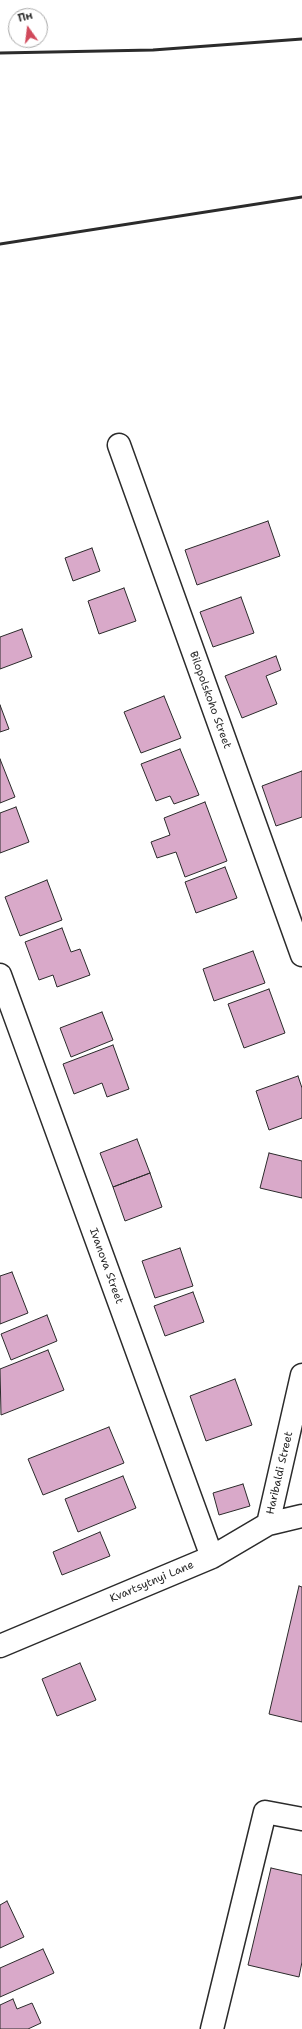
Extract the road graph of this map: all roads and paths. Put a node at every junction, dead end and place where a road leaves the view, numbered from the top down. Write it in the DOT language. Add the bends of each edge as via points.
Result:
graph roads {
  1 [pos="119,445"];
  2 [pos="302,955"];
  3 [pos="0,975"];
  4 [pos="302,1374"];
  5 [pos="302,1516"];
  6 [pos="268,1524"];
  7 [pos="212,1557"];
  8 [pos="0,1646"];
  9 [pos="302,1819"];
  10 [pos="212,2029"];
  1 -- 2 [label="street, Bilopolskoho Street"];
  3 -- 7 [label="street, Ivanova Street"];
  4 -- 6 [label="street, Haribaldi Street"];
  5 -- 6 [label="street, Kvartsytnyi Lane"];
  6 -- 7 [label="street, Kvartsytnyi Lane"];
  7 -- 8 [label="street, Kvartsytnyi Lane"];
  9 -- 10 [label="street" via="264,1812"];
}
